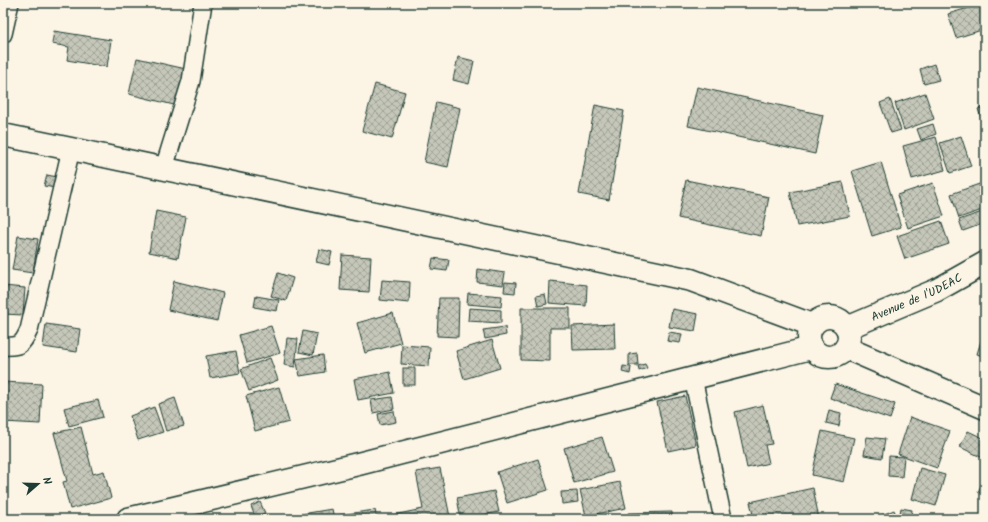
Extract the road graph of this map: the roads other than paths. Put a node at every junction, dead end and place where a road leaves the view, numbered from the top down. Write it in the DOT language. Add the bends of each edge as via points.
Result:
graph roads {
  1 [pos="10,3"];
  2 [pos="203,3"];
  3 [pos="3,34"];
  4 [pos="3,135"];
  5 [pos="71,148"];
  6 [pos="164,168"];
  7 [pos="985,264"];
  8 [pos="812,325"];
  9 [pos="847,338"];
  10 [pos="3,346"];
  11 [pos="812,348"];
  12 [pos="693,378"];
  13 [pos="985,408"];
  14 [pos="128,519"];
  15 [pos="723,519"];
  1 -- 3 [label="street"];
  2 -- 6 [label="street" via="191,81"];
  4 -- 5 [label="main road"];
  5 -- 6 [label="main road"];
  5 -- 10 [label="street" via="29,330 24,341 15,346"];
  6 -- 8 [label="main road" via="691,280"];
  7 -- 9 [label="main road, Avenue de I'UDEAC"];
  8 -- 9 [label="main road" via="820,318 830,316 840,320"];
  8 -- 11 [label="main road" via="808,336"];
  9 -- 11 [label="main road" via="840,354 833,357 824,357"];
  9 -- 13 [label="main road"];
  11 -- 12 [label="main road"];
  12 -- 14 [label="main road" via="358,464"];
  12 -- 15 [label="street"];
}
